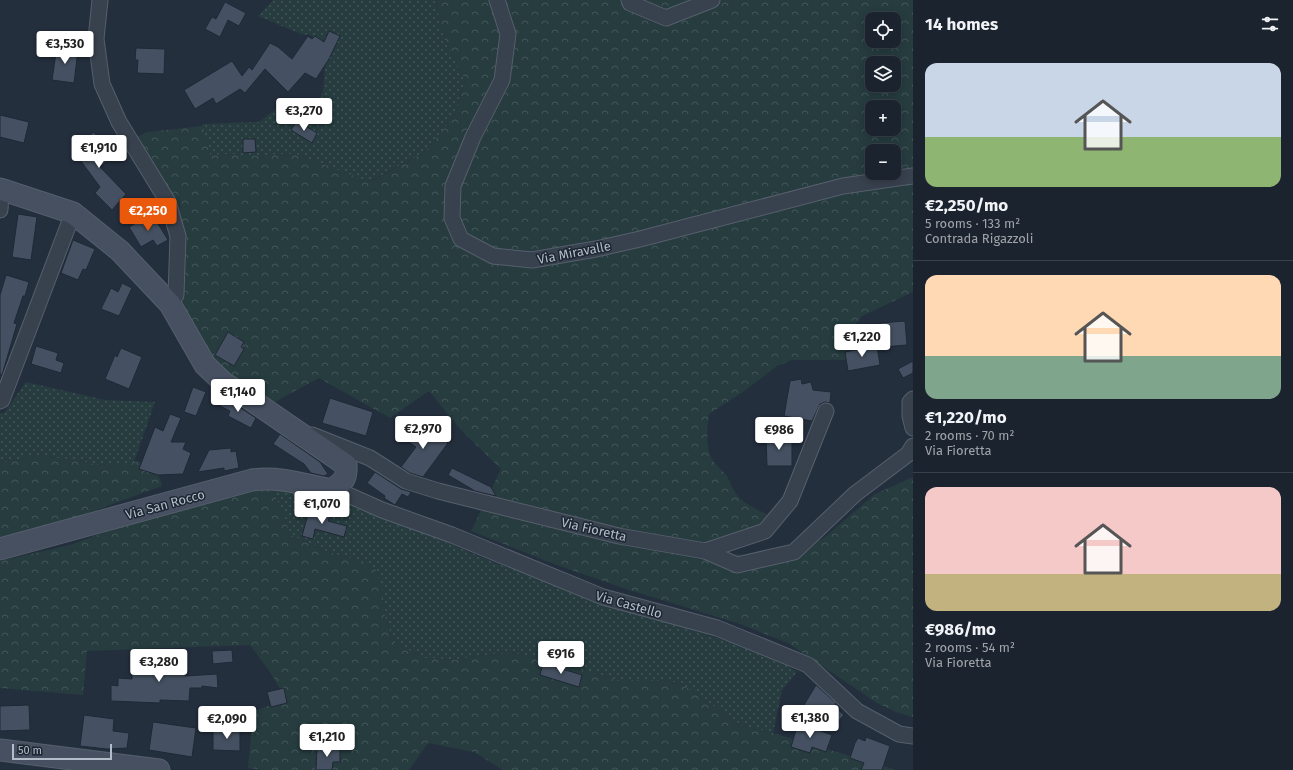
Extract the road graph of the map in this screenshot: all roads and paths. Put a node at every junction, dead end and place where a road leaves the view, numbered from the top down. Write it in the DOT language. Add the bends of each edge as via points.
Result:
graph roads {
  1 [pos="100,0"];
  2 [pos="497,0"];
  3 [pos="629,0"];
  4 [pos="712,0"];
  5 [pos="913,176"];
  6 [pos="0,196"];
  7 [pos="72,213"];
  8 [pos="170,304"];
  9 [pos="913,399"];
  10 [pos="0,400"];
  11 [pos="826,411"];
  12 [pos="913,428"];
  13 [pos="300,433"];
  14 [pos="913,446"];
  15 [pos="331,490"];
  16 [pos="0,549"];
  17 [pos="705,551"];
  18 [pos="913,736"];
  19 [pos="0,750"];
  20 [pos="159,770"];
  1 -- 8 [label="street" via="96,39 102,84 119,122 168,202 178,236 176,295"];
  2 -- 5 [label="street, Via Miravalle" via="508,34 502,80 473,137 453,186 452,218 462,239 493,256 532,260 596,249 843,186"];
  3 -- 4 [label="street" via="630,3 666,18"];
  6 -- 7 [label="street"];
  7 -- 8 [label="street" via="120,251"];
  7 -- 10 [label="street"];
  8 -- 13 [label="street" via="205,365 225,384"];
  9 -- 12 [label="street" via="910,402 910,416"];
  11 -- 17 [label="street, Via Fioretta" via="790,501 766,531"];
  13 -- 15 [label="street" via="346,465 343,482"];
  13 -- 17 [label="street, Via Fioretta" via="313,435 370,458 406,481 438,491 619,536"];
  14 -- 17 [label="street" via="908,454 855,494 794,552 737,565"];
  15 -- 16 [label="street, Via San Rocco" via="263,478"];
  15 -- 18 [label="street, Via Castello" via="603,598 716,628 808,665 857,711 899,734"];
  19 -- 20 [label="street"];
}
